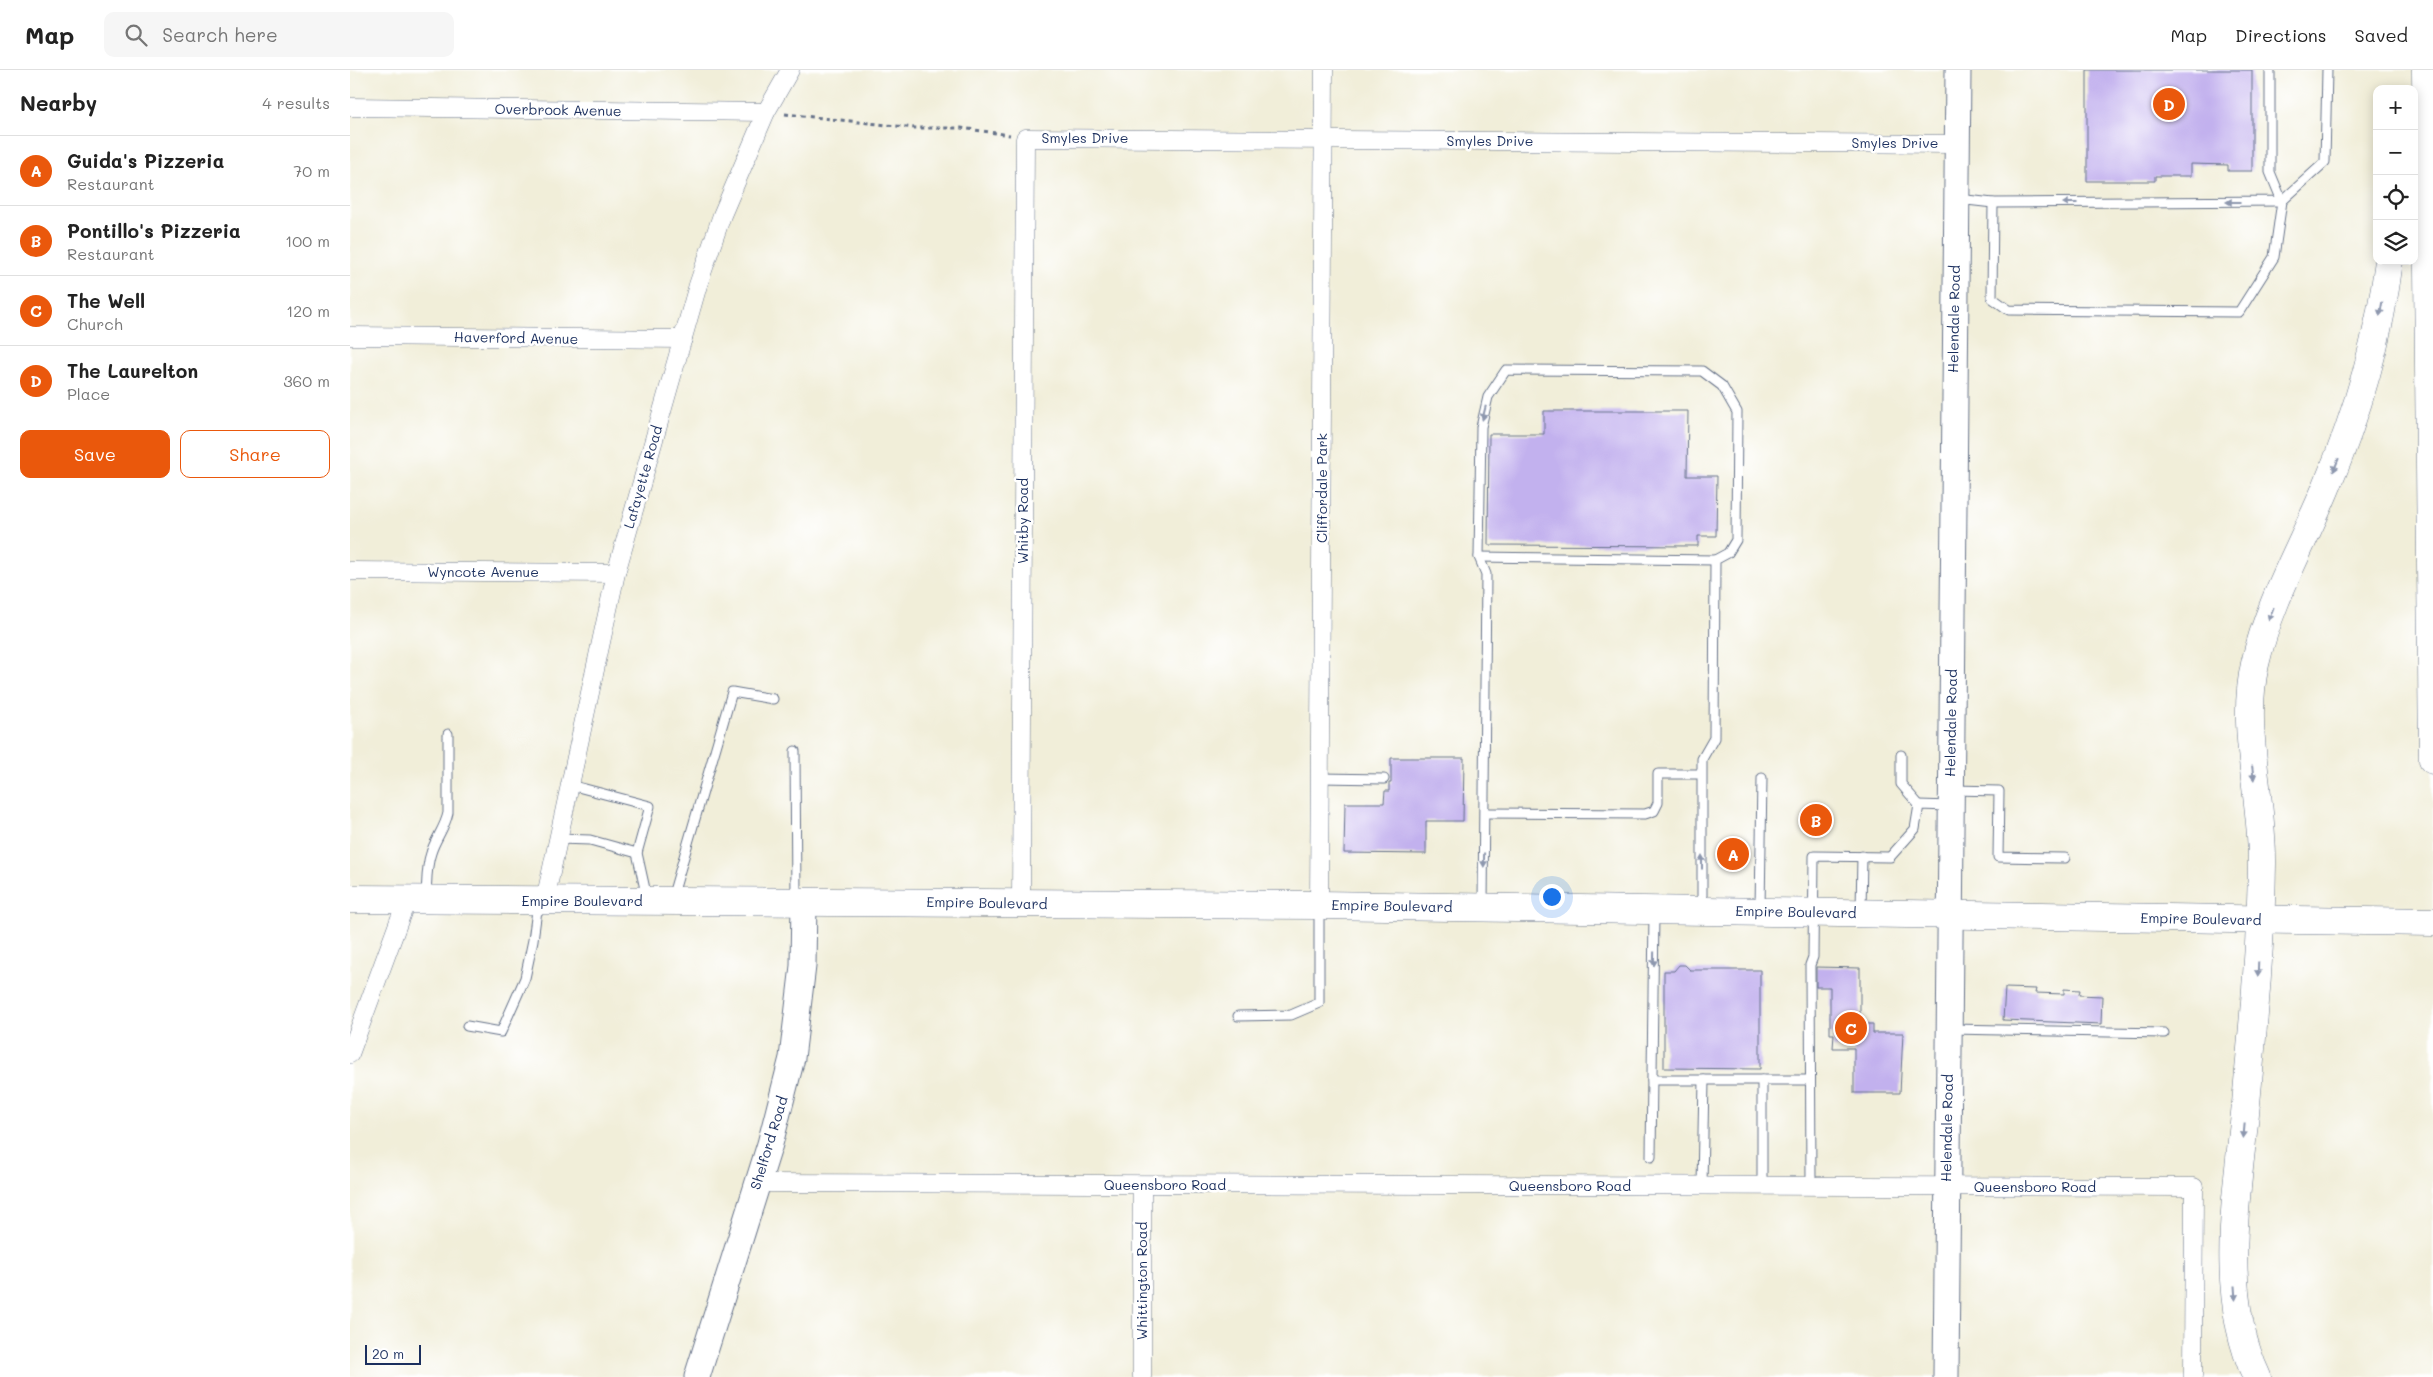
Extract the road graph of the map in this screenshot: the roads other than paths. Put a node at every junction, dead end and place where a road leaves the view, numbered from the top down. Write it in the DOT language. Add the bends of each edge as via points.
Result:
graph roads {
  1 [pos="790,70"];
  2 [pos="1324,70"];
  3 [pos="1958,70"];
  4 [pos="2270,70"];
  5 [pos="2328,70"];
  6 [pos="2413,70"];
  7 [pos="2426,70"];
  8 [pos="2411,85"];
  9 [pos="350,108"];
  10 [pos="766,112"];
  11 [pos="1025,138"];
  12 [pos="1325,140"];
  13 [pos="1956,144"];
  14 [pos="1956,199"];
  15 [pos="2282,201"];
  16 [pos="1993,203"];
  17 [pos="2388,265"];
  18 [pos="350,336"];
  19 [pos="682,339"];
  20 [pos="1479,557"];
  21 [pos="1715,560"];
  22 [pos="350,570"];
  23 [pos="616,572"];
  24 [pos="773,699"];
  25 [pos="448,734"];
  26 [pos="795,751"];
  27 [pos="1901,755"];
  28 [pos="2433,760"];
  29 [pos="1702,774"];
  30 [pos="1320,778"];
  31 [pos="1762,778"];
  32 [pos="1384,779"];
  33 [pos="570,785"];
  34 [pos="1950,798"];
  35 [pos="1919,805"];
  36 [pos="1485,813"];
  37 [pos="559,839"];
  38 [pos="638,853"];
  39 [pos="1862,856"];
  40 [pos="2065,858"];
  41 [pos="350,899"];
  42 [pos="417,900"];
  43 [pos="542,900"];
  44 [pos="659,901"];
  45 [pos="800,902"];
  46 [pos="1021,904"];
  47 [pos="1319,905"];
  48 [pos="1483,907"];
  49 [pos="1654,910"];
  50 [pos="1702,911"];
  51 [pos="1760,912"];
  52 [pos="1813,912"];
  53 [pos="1861,913"];
  54 [pos="1949,914"];
  55 [pos="2260,920"];
  56 [pos="2433,922"];
  57 [pos="1238,1016"];
  58 [pos="467,1026"];
  59 [pos="1948,1029"];
  60 [pos="2164,1033"];
  61 [pos="350,1054"];
  62 [pos="1652,1080"];
  63 [pos="1704,1080"];
  64 [pos="1762,1080"];
  65 [pos="1810,1080"];
  66 [pos="1652,1157"];
  67 [pos="757,1183"];
  68 [pos="1142,1185"];
  69 [pos="1702,1186"];
  70 [pos="1762,1186"];
  71 [pos="1811,1186"];
  72 [pos="1946,1186"];
  73 [pos="697,1377"];
  74 [pos="1142,1377"];
  75 [pos="1946,1377"];
  76 [pos="2193,1377"];
  77 [pos="2258,1377"];
  1 -- 10 [label="street, Lafayette Road"];
  2 -- 12 [label="street, Cliffordale Park"];
  3 -- 13 [label="street, Helendale Road"];
  4 -- 15 [label="lane" via="2270,172"];
  5 -- 15 [label="lane" via="2325,162"];
  6 -- 8 [label="main road"];
  7 -- 28 [label="main road"];
  9 -- 10 [label="street, Overbrook Avenue"];
  10 -- 19 [label="street, Lafayette Road" via="722,215"];
  11 -- 12 [label="street, Smyles Drive"];
  11 -- 46 [label="street, Whitby Road"];
  12 -- 13 [label="street, Smyles Drive"];
  12 -- 30 [label="street, Cliffordale Park"];
  13 -- 14 [label="street, Helendale Road"];
  14 -- 16 [label="lane"];
  14 -- 34 [label="street, Helendale Road"];
  15 -- 16 [label="lane, one-way"];
  15 -- 16 [label="lane" via="2274,257 2239,312 2009,310 1992,298"];
  17 -- 55 [label="main road, one-way" via="2375,340 2356,411 2326,489 2275,603 2261,640 2253,675 2249,731 2262,844"];
  18 -- 19 [label="street, Haverford Avenue"];
  19 -- 23 [label="street, Lafayette Road"];
  20 -- 21 [label="lane"];
  21 -- 20 [label="lane, one-way" via="1728,553 1736,540 1737,412 1722,386 1702,371 1506,370 1488,397 1481,427"];
  20 -- 36 [label="lane" via="1486,574"];
  21 -- 29 [label="lane" via="1714,738 1702,759"];
  22 -- 23 [label="street, Wyncote Avenue"];
  23 -- 33 [label="street, Lafayette Road"];
  24 -- 44 [label="lane" via="732,692"];
  25 -- 42 [label="lane" via="448,813 430,855"];
  26 -- 45 [label="lane"];
  27 -- 35 [label="lane" via="1901,784"];
  29 -- 36 [label="lane" via="1658,774 1658,803 1654,811 1645,814"];
  50 -- 29 [label="lane, one-way"];
  30 -- 32 [label="lane"];
  30 -- 47 [label="street, Cliffordale Park"];
  31 -- 51 [label="lane"];
  33 -- 37 [label="street, Lafayette Road"];
  33 -- 38 [label="lane" via="650,806"];
  34 -- 35 [label="lane"];
  34 -- 40 [label="lane" via="1999,790 1998,857"];
  34 -- 54 [label="street, Helendale Road"];
  35 -- 39 [label="lane" via="1915,829 1890,857"];
  36 -- 48 [label="lane, one-way"];
  37 -- 38 [label="lane" via="590,840"];
  37 -- 43 [label="street, Lafayette Road"];
  38 -- 44 [label="lane"];
  39 -- 52 [label="lane" via="1814,856"];
  39 -- 53 [label="lane"];
  41 -- 42 [label="main road, Empire Boulevard"];
  42 -- 43 [label="main road, Empire Boulevard"];
  42 -- 61 [label="street"];
  43 -- 44 [label="main road, Empire Boulevard"];
  43 -- 58 [label="lane" via="525,978 500,1032"];
  44 -- 45 [label="main road, Empire Boulevard"];
  45 -- 46 [label="main road, Empire Boulevard"];
  45 -- 67 [label="street, Shelford Road" via="802,974 792,1058"];
  46 -- 47 [label="main road, Empire Boulevard"];
  47 -- 48 [label="main road, Empire Boulevard"];
  47 -- 57 [label="lane" via="1319,1003 1291,1015"];
  48 -- 49 [label="main road, Empire Boulevard"];
  49 -- 50 [label="main road, Empire Boulevard"];
  49 -- 62 [label="lane, one-way"];
  50 -- 51 [label="main road, Empire Boulevard"];
  51 -- 52 [label="main road, Empire Boulevard"];
  52 -- 53 [label="main road, Empire Boulevard"];
  52 -- 65 [label="lane"];
  53 -- 54 [label="main road, Empire Boulevard"];
  54 -- 55 [label="main road, Empire Boulevard"];
  54 -- 59 [label="street, Helendale Road"];
  55 -- 56 [label="main road, Empire Boulevard"];
  55 -- 77 [label="main road, one-way" via="2234,1262 2235,1301 2240,1327"];
  59 -- 60 [label="lane"];
  59 -- 72 [label="street, Helendale Road"];
  62 -- 63 [label="lane"];
  62 -- 66 [label="lane"];
  63 -- 64 [label="lane"];
  63 -- 69 [label="lane"];
  64 -- 65 [label="lane"];
  64 -- 70 [label="lane"];
  65 -- 71 [label="lane"];
  67 -- 68 [label="street, Queensboro Road"];
  67 -- 73 [label="street, Shelford Road"];
  68 -- 69 [label="street, Queensboro Road"];
  68 -- 74 [label="street, Whittington Road"];
  69 -- 70 [label="street, Queensboro Road"];
  70 -- 71 [label="street, Queensboro Road"];
  71 -- 72 [label="street, Queensboro Road"];
  72 -- 75 [label="street, Helendale Road"];
  72 -- 76 [label="street, Queensboro Road" via="2194,1188"];
}
